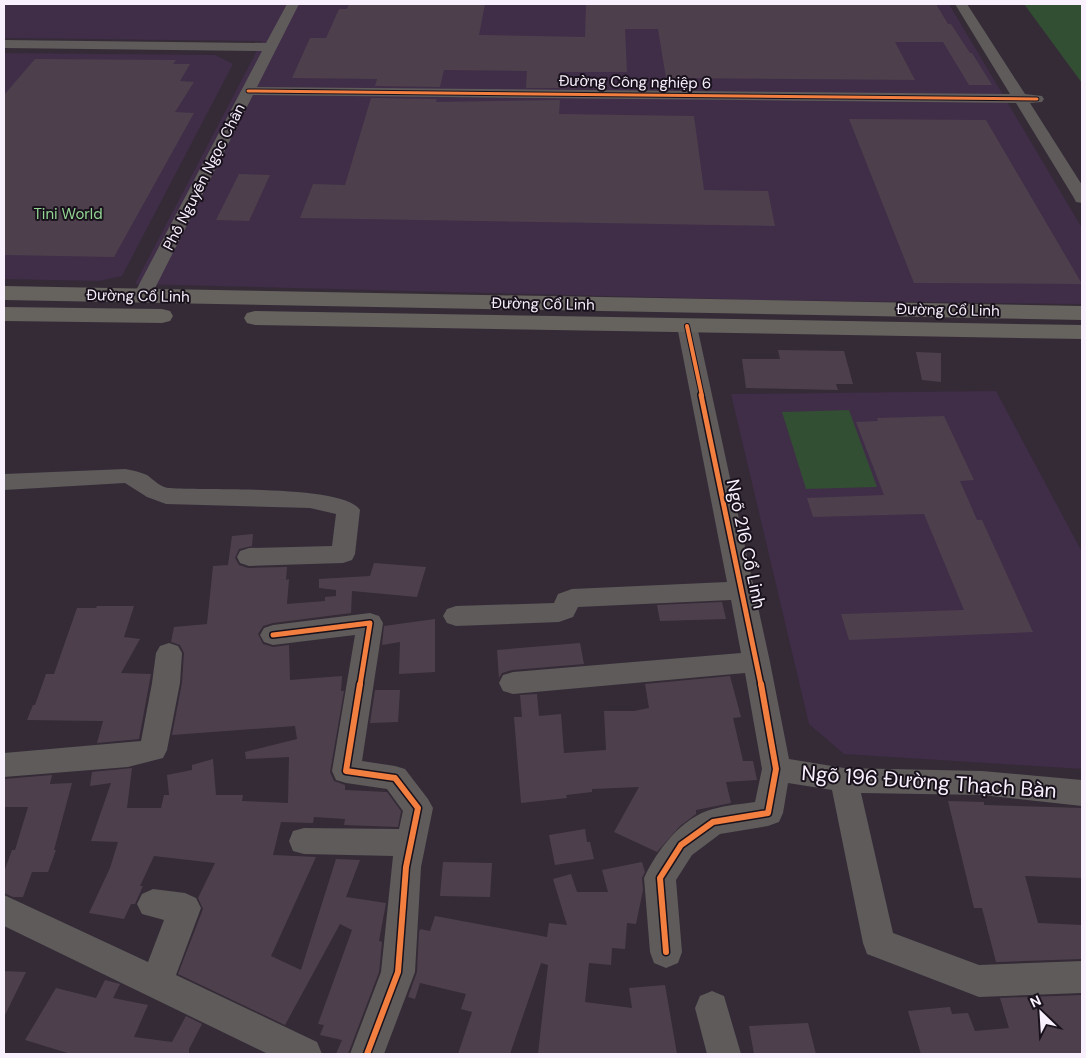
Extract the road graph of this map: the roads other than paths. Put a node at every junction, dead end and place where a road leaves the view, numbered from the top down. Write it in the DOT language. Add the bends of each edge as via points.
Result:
graph roads {
  1 [pos="293,4"];
  2 [pos="961,4"];
  3 [pos="974,4"];
  4 [pos="4,44"];
  5 [pos="271,47"];
  6 [pos="995,47"];
  7 [pos="248,91"];
  8 [pos="1021,99"];
  9 [pos="1037,99"];
  10 [pos="1047,115"];
  11 [pos="1082,198"];
  12 [pos="4,294"];
  13 [pos="142,296"];
  14 [pos="1082,312"];
  15 [pos="4,314"];
  16 [pos="687,326"];
  17 [pos="1082,332"];
  18 [pos="4,482"];
  19 [pos="249,557"];
  20 [pos="742,590"];
  21 [pos="456,616"];
  22 [pos="273,635"];
  23 [pos="169,653"];
  24 [pos="756,662"];
  25 [pos="513,683"];
  26 [pos="4,764"];
  27 [pos="776,770"];
  28 [pos="844,780"];
  29 [pos="1082,793"];
  30 [pos="304,841"];
  31 [pos="411,843"];
  32 [pos="154,904"];
  33 [pos="4,910"];
  34 [pos="666,952"];
  35 [pos="1082,977"];
  36 [pos="157,983"];
  37 [pos="712,1008"];
  38 [pos="305,1054"];
  39 [pos="367,1054"];
  40 [pos="724,1054"];
  1 -- 5 [label="street, Phố Nguyễn Ngọc Chân"];
  2 -- 6 [label="street"];
  3 -- 6 [label="street"];
  4 -- 5 [label="street"];
  5 -- 7 [label="street, Phố Nguyễn Ngọc Chân"];
  6 -- 8 [label="street"];
  6 -- 9 [label="street"];
  7 -- 8 [label="street, Đường Công nghiệp 6"];
  7 -- 13 [label="street, Phố Nguyễn Ngọc Chân"];
  8 -- 9 [label="street, Đường Công nghiệp 6"];
  8 -- 11 [label="street"];
  9 -- 10 [label="street"];
  12 -- 13 [label="main road, Đường Cổ Linh"];
  13 -- 14 [label="main road, Đường Cổ Linh"];
  15 -- 16 [label="main road, Đường Cổ Linh"];
  16 -- 17 [label="main road, Đường Cổ Linh"];
  16 -- 20 [label="street, Ngõ 216 Cổ Linh"];
  18 -- 19 [label="street" via="125,476 141,480 157,495 310,500 338,504 348,510 343,554"];
  20 -- 21 [label="street" via="572,598 559,612"];
  20 -- 24 [label="street, Ngõ 216 Cổ Linh"];
  22 -- 31 [label="street" via="370,624 346,771 395,778 418,808"];
  23 -- 26 [label="street" via="153,750 128,755"];
  24 -- 25 [label="street"];
  24 -- 27 [label="street, Ngõ 216 Cổ Linh"];
  27 -- 28 [label="street, Ngõ 196 Đường Thạch Bàn"];
  27 -- 34 [label="street, Ngõ 216 Cổ Linh" via="768,813 713,822 680,845 660,878"];
  28 -- 29 [label="street, Ngõ 196 Đường Thạch Bàn" via="982,783"];
  28 -- 35 [label="street" via="879,943 979,981"];
  30 -- 31 [label="street"];
  31 -- 39 [label="street" via="406,867 398,972"];
  32 -- 36 [label="street" via="184,908"];
  33 -- 36 [label="street"];
  36 -- 38 [label="street"];
  37 -- 40 [label="street"];
}
